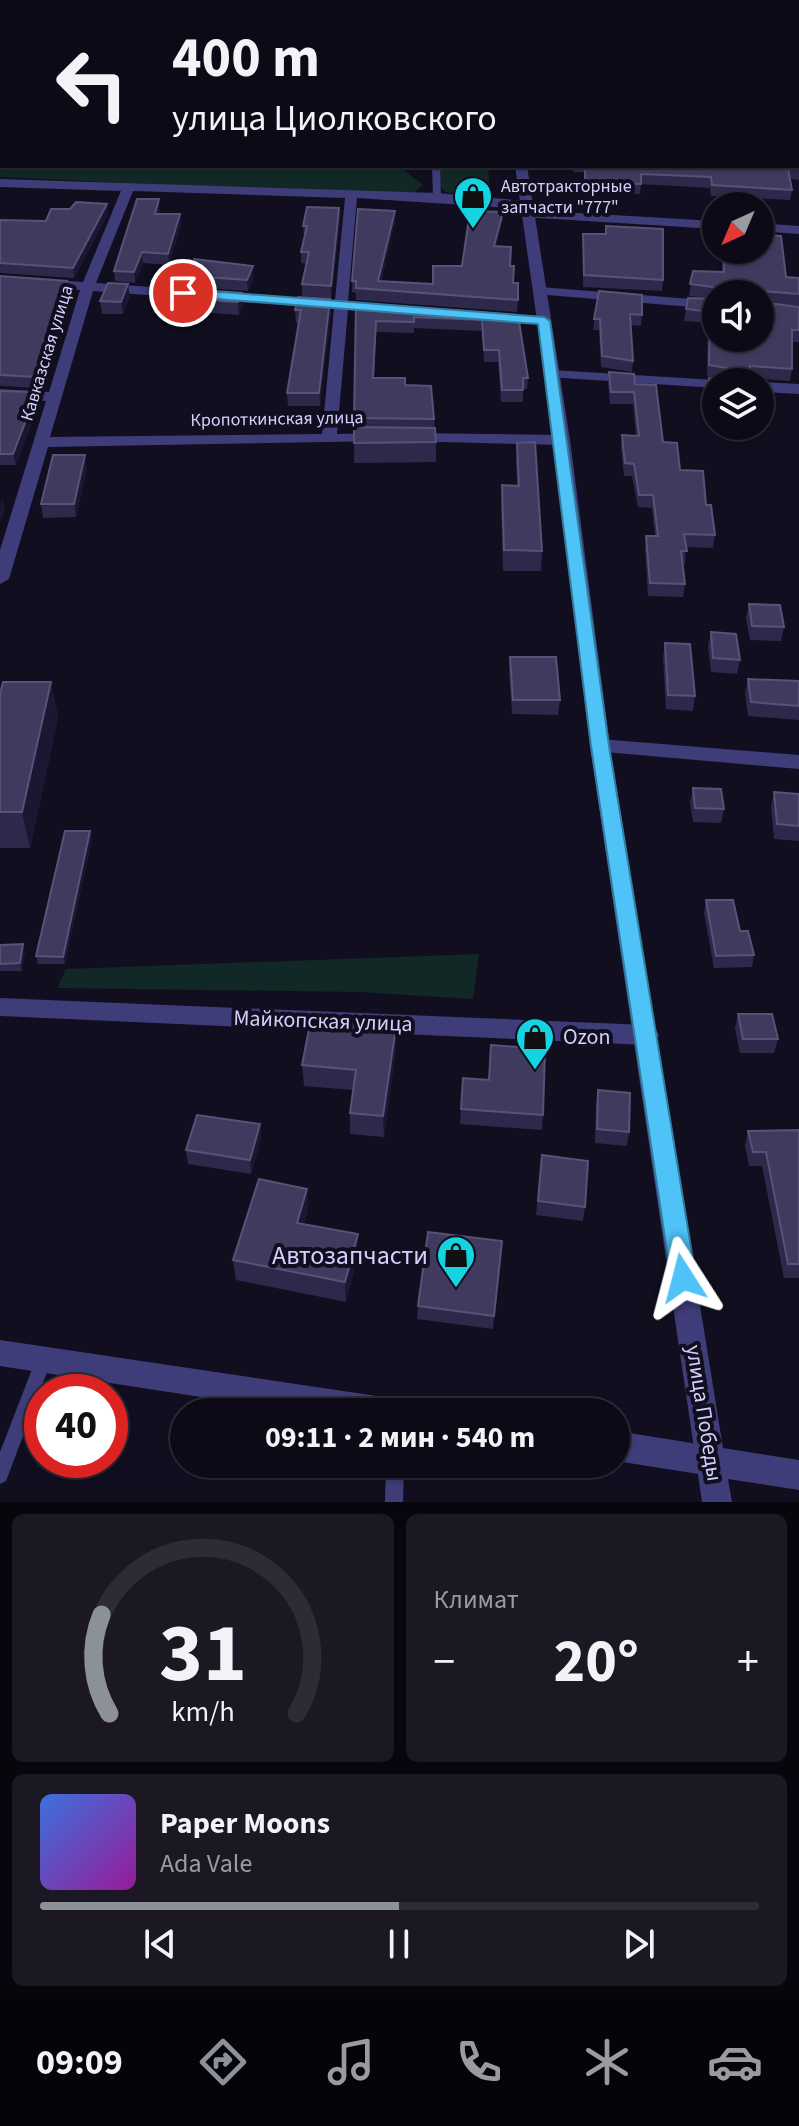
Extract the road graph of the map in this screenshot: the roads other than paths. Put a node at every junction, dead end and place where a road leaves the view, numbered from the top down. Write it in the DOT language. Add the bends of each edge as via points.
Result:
graph roads {
  1 [pos="436,168"];
  2 [pos="521,168"];
  3 [pos="4,183"];
  4 [pos="128,188"];
  5 [pos="351,195"];
  6 [pos="437,197"];
  7 [pos="0,198"];
  8 [pos="526,209"];
  9 [pos="702,224"];
  10 [pos="774,228"];
  11 [pos="799,230"];
  12 [pos="0,280"];
  13 [pos="88,286"];
  14 [pos="540,291"];
  15 [pos="702,304"];
  16 [pos="342,305"];
  17 [pos="389,309"];
  18 [pos="482,316"];
  19 [pos="544,321"];
  20 [pos="552,374"];
  21 [pos="702,383"];
  22 [pos="774,388"];
  23 [pos="799,389"];
  24 [pos="0,394"];
  25 [pos="54,397"];
  26 [pos="329,438"];
  27 [pos="562,440"];
  28 [pos="39,442"];
  29 [pos="0,579"];
  30 [pos="600,746"];
  31 [pos="799,762"];
  32 [pos="0,1007"];
  33 [pos="647,1035"];
  34 [pos="0,1353"];
  35 [pos="44,1359"];
  36 [pos="299,1398"];
  37 [pos="630,1448"];
  38 [pos="711,1461"];
  39 [pos="0,1475"];
  40 [pos="799,1475"];
  41 [pos="395,1478"];
  42 [pos="394,1502"];
  43 [pos="717,1502"];
  1 -- 6 [label="lane"];
  2 -- 8 [label="street, улица Победы"];
  3 -- 4 [label="street"];
  3 -- 7 [label="street"];
  4 -- 5 [label="street"];
  4 -- 13 [label="street, Кавказская улица"];
  5 -- 6 [label="street"];
  5 -- 16 [label="street"];
  6 -- 8 [label="street"];
  8 -- 9 [label="street"];
  8 -- 14 [label="street, улица Победы"];
  10 -- 11 [label="street"];
  12 -- 13 [label="street"];
  13 -- 16 [label="street"];
  13 -- 25 [label="street, Кавказская улица"];
  14 -- 15 [label="street"];
  14 -- 19 [label="street, улица Победы"];
  16 -- 17 [label="street"];
  16 -- 26 [label="street"];
  18 -- 19 [label="street"];
  19 -- 20 [label="street, улица Победы"];
  20 -- 21 [label="street"];
  20 -- 27 [label="street, улица Победы"];
  22 -- 23 [label="street"];
  24 -- 25 [label="street"];
  25 -- 28 [label="street, Кавказская улица"];
  26 -- 27 [label="street, Кропоткинская улица"];
  26 -- 28 [label="street, Кропоткинская улица"];
  27 -- 30 [label="street, улица Победы"];
  28 -- 29 [label="street, Кавказская улица"];
  30 -- 31 [label="street"];
  30 -- 33 [label="street, улица Победы"];
  32 -- 33 [label="street, Майкопская улица"];
  33 -- 38 [label="street, улица Победы"];
  34 -- 35 [label="street"];
  35 -- 36 [label="street"];
  35 -- 39 [label="lane"];
  37 -- 38 [label="street"];
  38 -- 40 [label="street"];
  38 -- 43 [label="street, улица Победы"];
  41 -- 42 [label="lane"];
}
